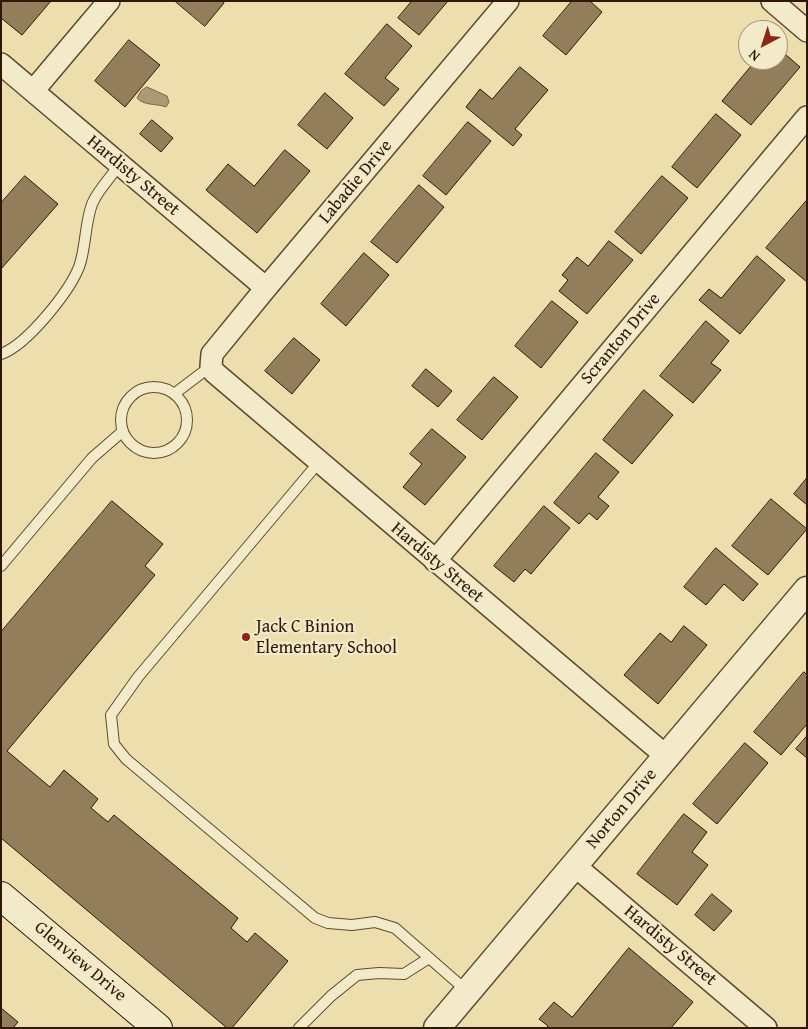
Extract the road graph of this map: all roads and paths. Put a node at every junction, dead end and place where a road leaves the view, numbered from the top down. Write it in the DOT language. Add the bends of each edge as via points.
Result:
graph roads {
  1 [pos="109,1"];
  2 [pos="508,1"];
  3 [pos="772,1"];
  4 [pos="807,31"];
  5 [pos="1,64"];
  6 [pos="33,91"];
  7 [pos="807,117"];
  8 [pos="119,165"];
  9 [pos="266,288"];
  10 [pos="1,354"];
  11 [pos="212,366"];
  12 [pos="174,394"];
  13 [pos="123,431"];
  14 [pos="319,462"];
  15 [pos="435,561"];
  16 [pos="1,566"];
  17 [pos="807,590"];
  18 [pos="666,756"];
  19 [pos="574,865"];
  20 [pos="1,896"];
  21 [pos="429,958"];
  22 [pos="467,991"];
  23 [pos="158,1028"];
  24 [pos="299,1028"];
  25 [pos="437,1028"];
  26 [pos="766,1028"];
  1 -- 6 [label="street"];
  2 -- 9 [label="street, Labadie Drive"];
  3 -- 4 [label="street"];
  5 -- 6 [label="street, Hardisty Street"];
  6 -- 8 [label="street, Hardisty Street"];
  7 -- 15 [label="street, Scranton Drive"];
  8 -- 9 [label="street, Hardisty Street"];
  8 -- 10 [label="lane" via="92,203 79,267 61,298 35,330"];
  9 -- 11 [label="street, Labadie Drive" via="212,354"];
  11 -- 12 [label="lane"];
  11 -- 14 [label="street, Hardisty Street" via="214,372"];
  12 -- 13 [label="lane" via="155,387 135,393 123,410"];
  12 -- 13 [label="lane" via="186,411 187,422 181,438 169,450 158,453 142,450 128,440"];
  13 -- 16 [label="lane" via="92,458"];
  14 -- 15 [label="street, Hardisty Street"];
  14 -- 21 [label="lane" via="138,677 111,715 114,744 126,758 315,918 352,925 375,922 395,928"];
  15 -- 18 [label="street, Hardisty Street"];
  17 -- 18 [label="street, Norton Drive"];
  18 -- 19 [label="street, Norton Drive"];
  19 -- 22 [label="street, Norton Drive"];
  19 -- 26 [label="street, Hardisty Street"];
  20 -- 23 [label="main road, Glenview Drive"];
  21 -- 22 [label="lane"];
  21 -- 24 [label="lane" via="404,974 357,975"];
  22 -- 25 [label="street, Norton Drive"];
}
